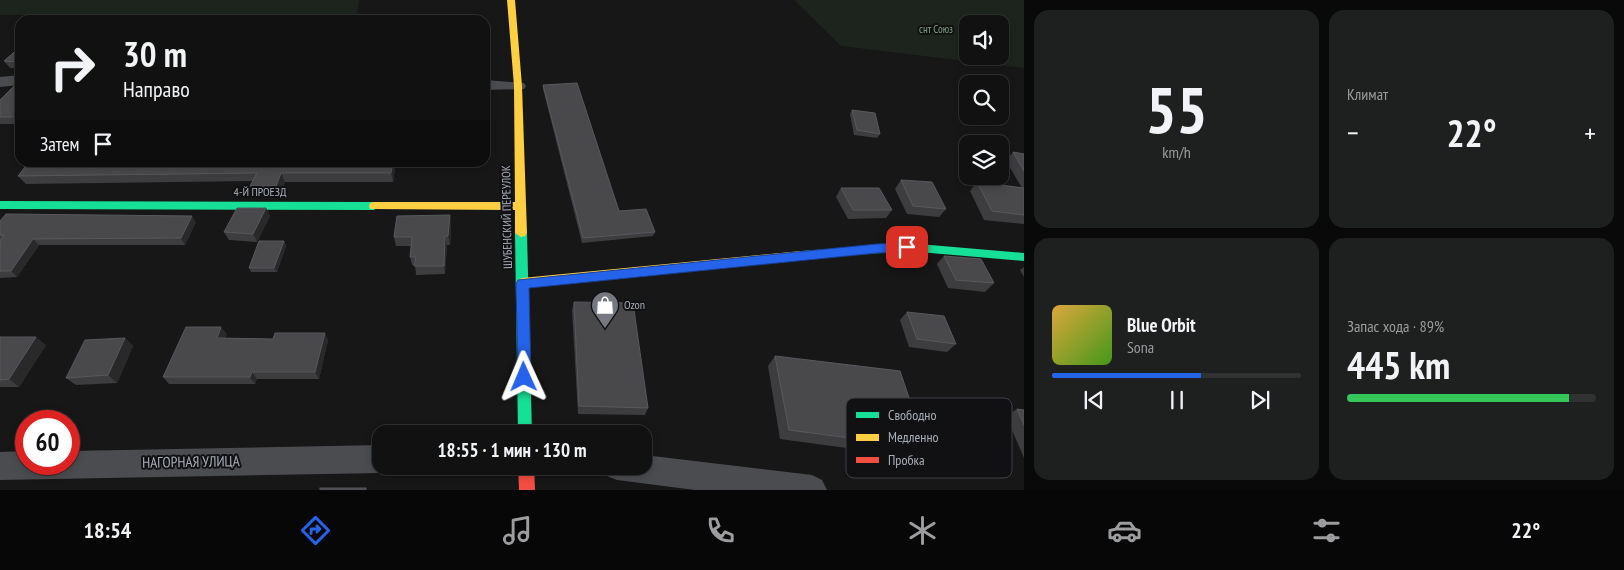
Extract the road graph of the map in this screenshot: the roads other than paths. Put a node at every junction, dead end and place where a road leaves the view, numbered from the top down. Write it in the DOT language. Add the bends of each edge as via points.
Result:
graph roads {
  1 [pos="511,0"];
  2 [pos="15,80"];
  3 [pos="0,82"];
  4 [pos="490,86"];
  5 [pos="518,86"];
  6 [pos="0,205"];
  7 [pos="521,206"];
  8 [pos="1024,257"];
  9 [pos="522,284"];
  10 [pos="526,425"];
  11 [pos="372,459"];
  12 [pos="0,466"];
  13 [pos="652,470"];
  14 [pos="526,475"];
  15 [pos="527,490"];
  16 [pos="812,490"];
  1 -- 5 [label="street, ШУБЕНСКИЙ ПЕРЕУЛОК"];
  2 -- 3 [label="street"];
  4 -- 5 [label="street"];
  5 -- 7 [label="street, ШУБЕНСКИЙ ПЕРЕУЛОК"];
  6 -- 7 [label="street, 4-Й ПРОЕЗД"];
  7 -- 9 [label="street, ШУБЕНСКИЙ ПЕРЕУЛОК"];
  8 -- 9 [label="street" via="907,247 877,248"];
  9 -- 10 [label="street, ШУБЕНСКИЙ ПЕРЕУЛОК"];
  11 -- 12 [label="street, НАГОРНАЯ УЛИЦА"];
  13 -- 16 [label="street"];
  14 -- 15 [label="street"];
}
